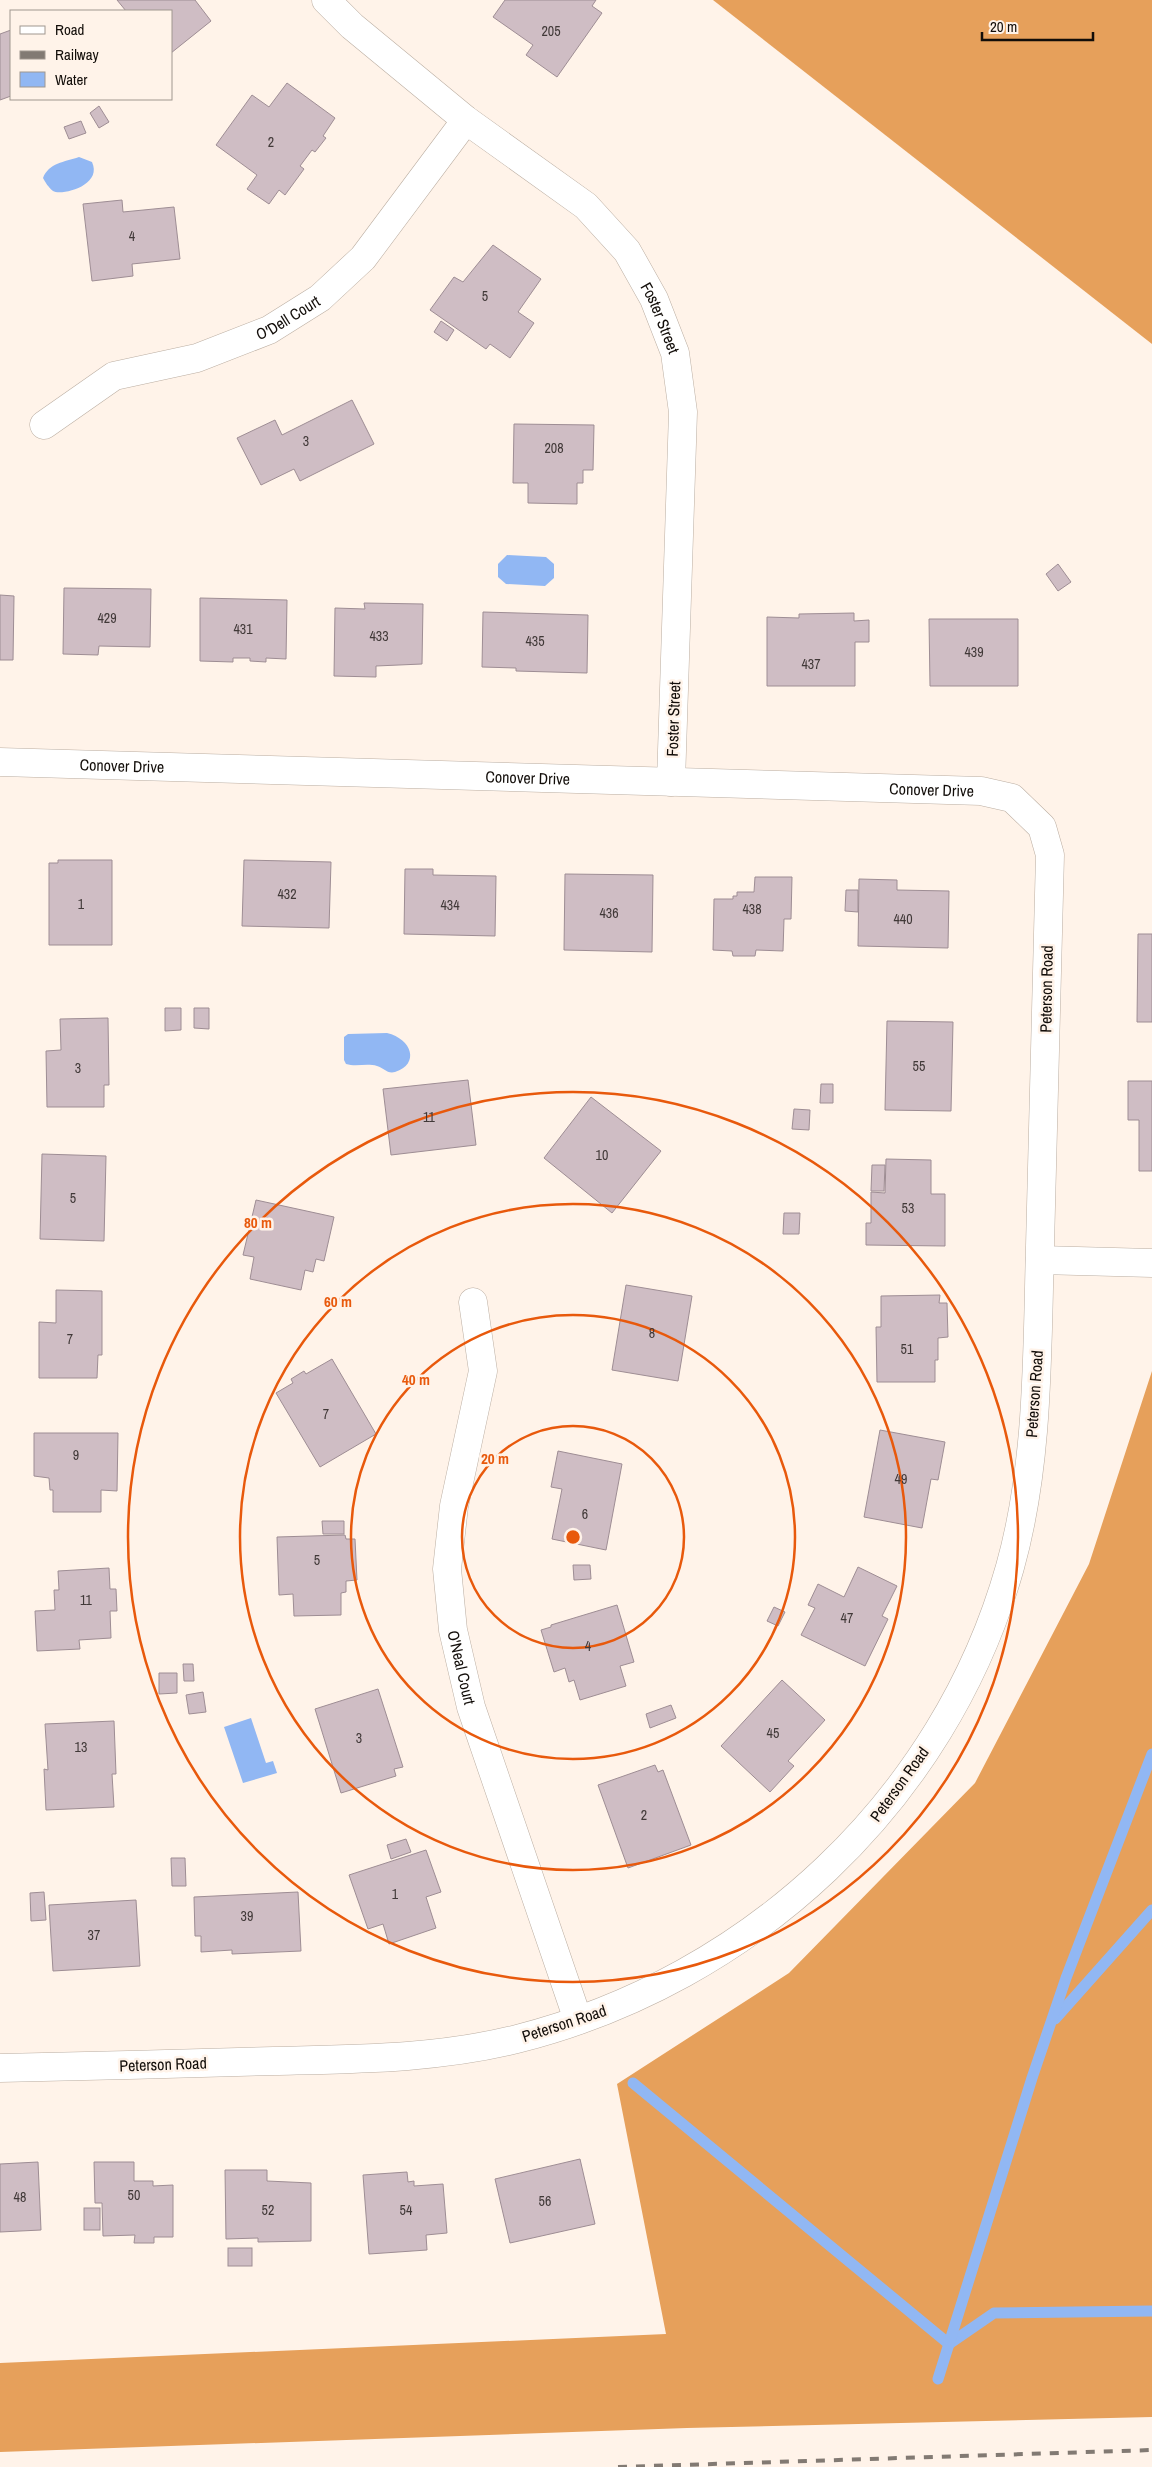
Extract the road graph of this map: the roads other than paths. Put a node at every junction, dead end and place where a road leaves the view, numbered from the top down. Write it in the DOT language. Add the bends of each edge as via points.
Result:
graph roads {
  1 [pos="326,0"];
  2 [pos="466,120"];
  3 [pos="44,425"];
  4 [pos="0,762"];
  5 [pos="671,782"];
  6 [pos="1042,827"];
  7 [pos="1040,1260"];
  8 [pos="1152,1263"];
  9 [pos="473,1302"];
  10 [pos="578,2020"];
  11 [pos="0,2068"];
  1 -- 2 [label="street, Foster Street" via="352,26"];
  2 -- 3 [label="street, O'Dell Court" via="363,258 320,298 269,330 206,355 114,376"];
  2 -- 5 [label="street, Foster Street" via="586,206 627,252 654,299 675,353 682,412"];
  4 -- 5 [label="street, Conover Drive"];
  5 -- 6 [label="street, Conover Drive" via="980,792 1012,798"];
  6 -- 7 [label="street, Peterson Road" via="1050,855"];
  7 -- 8 [label="street"];
  7 -- 10 [label="street, Peterson Road" via="1034,1418 1025,1498 1010,1567 986,1635 954,1704 911,1773 864,1831 816,1880 763,1924 705,1962 627,2002"];
  9 -- 10 [label="street, O'Neal Court" via="483,1371 454,1506 448,1568 453,1630 471,1707"];
  10 -- 11 [label="street, Peterson Road" via="515,2040 428,2054 331,2060"];
}
